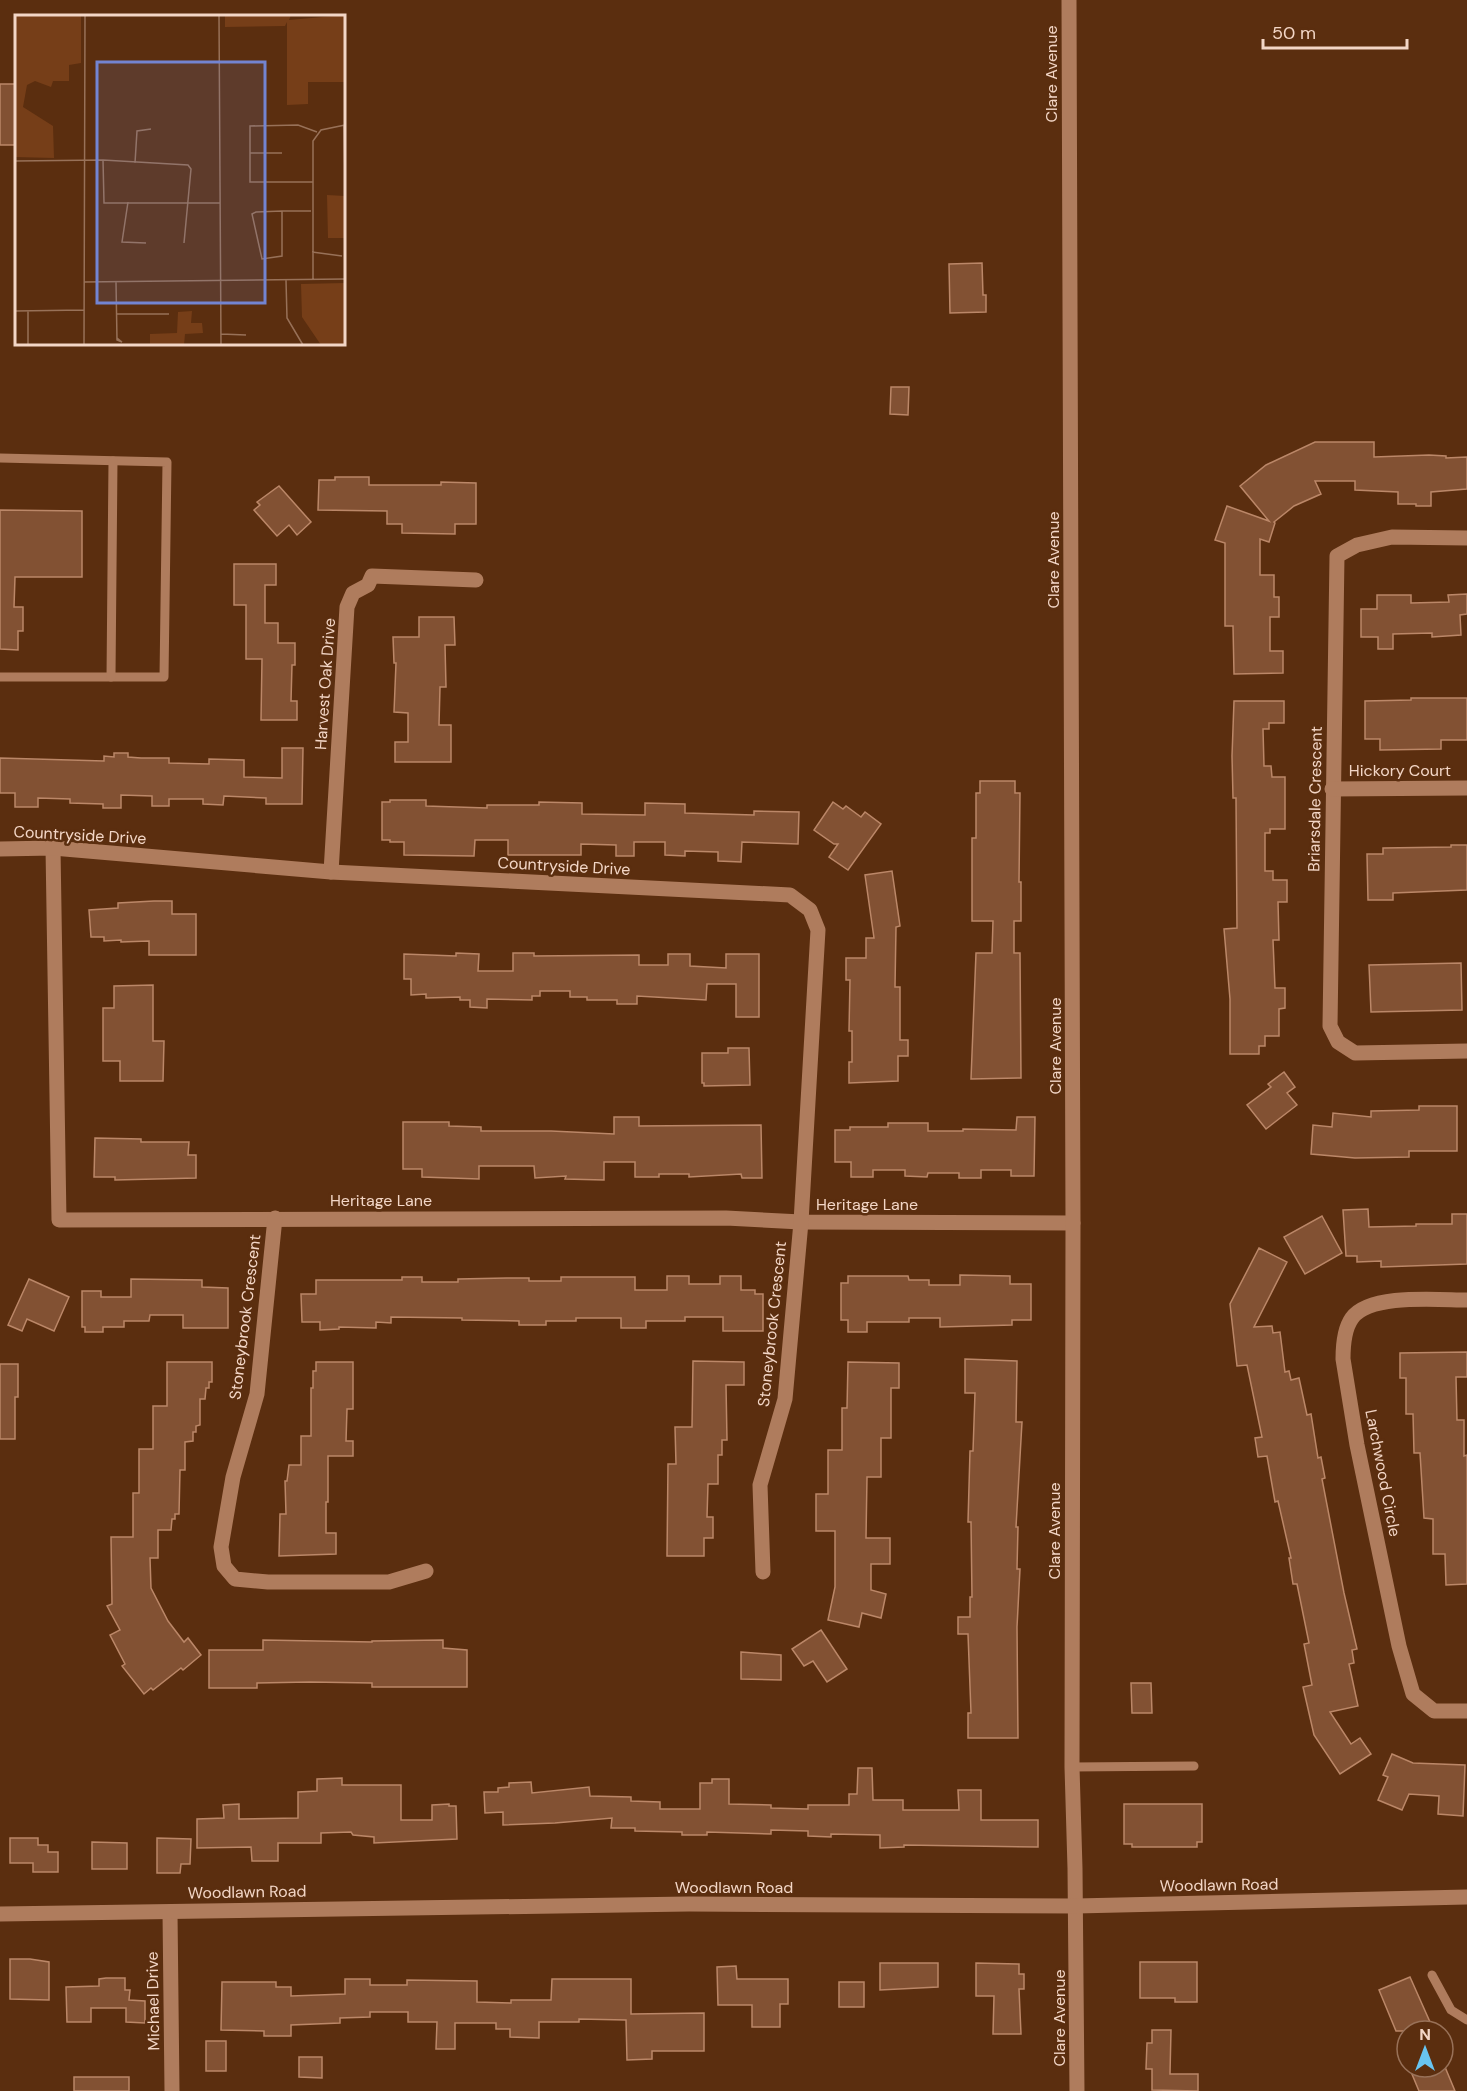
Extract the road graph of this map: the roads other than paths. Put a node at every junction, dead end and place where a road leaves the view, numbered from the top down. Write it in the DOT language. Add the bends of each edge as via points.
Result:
graph roads {
  1 [pos="1069,0"];
  2 [pos="0,458"];
  3 [pos="113,461"];
  4 [pos="1467,538"];
  5 [pos="476,580"];
  6 [pos="0,677"];
  7 [pos="111,677"];
  8 [pos="1467,788"];
  9 [pos="1332,789"];
  10 [pos="54,848"];
  11 [pos="0,849"];
  12 [pos="331,872"];
  13 [pos="1467,1051"];
  14 [pos="275,1218"];
  15 [pos="801,1221"];
  16 [pos="1073,1223"];
  17 [pos="1467,1300"];
  18 [pos="426,1571"];
  19 [pos="763,1572"];
  20 [pos="1467,1711"];
  21 [pos="1194,1766"];
  22 [pos="1071,1767"];
  23 [pos="1467,1897"];
  24 [pos="1076,1906"];
  25 [pos="170,1911"];
  26 [pos="0,1914"];
  27 [pos="1432,1975"];
  28 [pos="1467,2020"];
  29 [pos="172,2091"];
  30 [pos="1077,2091"];
  1 -- 16 [label="street, Clare Avenue"];
  2 -- 3 [label="lane"];
  3 -- 7 [label="lane"];
  3 -- 7 [label="lane" via="167,462 164,677"];
  4 -- 9 [label="street, Briarsdale Crescent" via="1392,537 1358,545 1337,556"];
  5 -- 12 [label="street, Harvest Oak Drive" via="372,576 368,585 354,593 347,608"];
  6 -- 7 [label="lane"];
  8 -- 9 [label="street, Hickory Court"];
  9 -- 13 [label="street, Briarsdale Crescent" via="1330,1026 1338,1042 1355,1053"];
  10 -- 11 [label="street, Countryside Drive"];
  10 -- 12 [label="street, Countryside Drive"];
  10 -- 14 [label="street, Heritage Lane" via="59,1220"];
  12 -- 15 [label="street, Countryside Drive" via="790,895 810,910 818,930"];
  14 -- 15 [label="street, Heritage Lane"];
  14 -- 18 [label="street, Stoneybrook Crescent" via="256,1394 233,1477 221,1547 224,1566 236,1579 268,1582 389,1582"];
  15 -- 16 [label="street, Heritage Lane"];
  15 -- 19 [label="street, Stoneybrook Crescent" via="785,1399 760,1485"];
  16 -- 22 [label="street, Clare Avenue"];
  17 -- 20 [label="street, Larchwood Circle" via="1388,1301 1364,1308 1353,1317 1343,1346 1357,1445 1399,1646 1413,1694 1434,1711"];
  21 -- 22 [label="lane"];
  22 -- 24 [label="street, Clare Avenue"];
  23 -- 24 [label="street, Woodlawn Road"];
  24 -- 25 [label="street, Woodlawn Road" via="689,1905"];
  24 -- 30 [label="street, Clare Avenue"];
  25 -- 26 [label="street, Woodlawn Road"];
  25 -- 29 [label="street, Michael Drive"];
  27 -- 28 [label="lane" via="1451,2010"];
}
